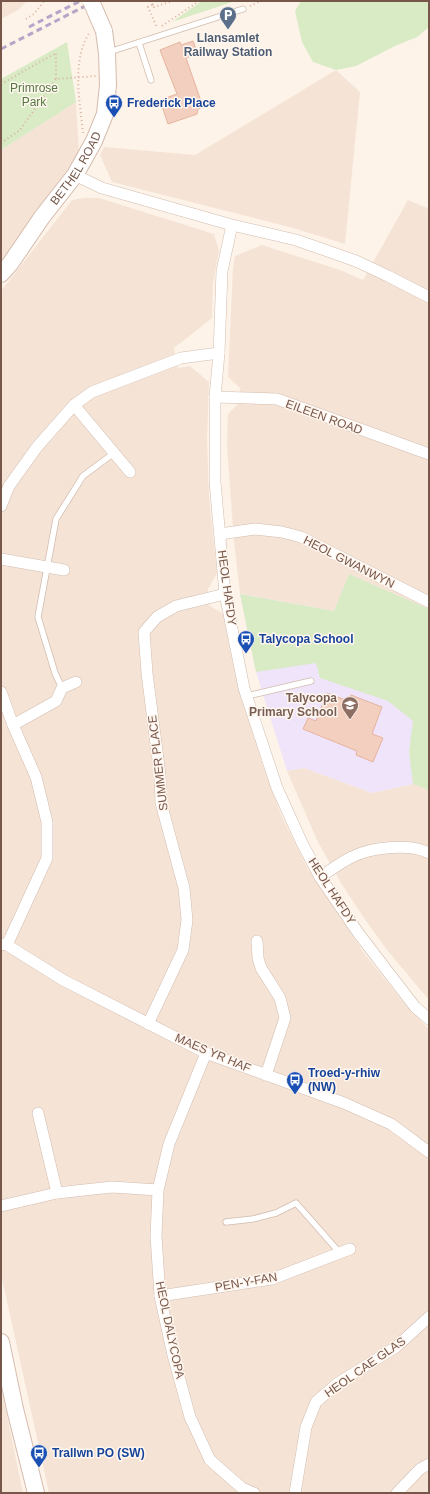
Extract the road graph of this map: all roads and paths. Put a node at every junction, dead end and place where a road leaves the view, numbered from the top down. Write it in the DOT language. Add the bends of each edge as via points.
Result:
graph roads {
  1 [pos="44,1"];
  2 [pos="91,1"];
  3 [pos="151,1"];
  4 [pos="156,1"];
  5 [pos="173,1"];
  6 [pos="199,1"];
  7 [pos="261,1"];
  8 [pos="152,5"];
  9 [pos="243,9"];
  10 [pos="26,19"];
  11 [pos="102,24"];
  12 [pos="157,28"];
  13 [pos="160,36"];
  14 [pos="139,43"];
  15 [pos="107,53"];
  16 [pos="109,75"];
  17 [pos="78,78"];
  18 [pos="56,80"];
  19 [pos="151,80"];
  20 [pos="1,84"];
  21 [pos="83,133"];
  22 [pos="1,143"];
  23 [pos="75,175"];
  24 [pos="232,225"];
  25 [pos="1,274"];
  26 [pos="429,297"];
  27 [pos="219,353"];
  28 [pos="215,397"];
  29 [pos="74,405"];
  30 [pos="114,453"];
  31 [pos="429,454"];
  32 [pos="130,472"];
  33 [pos="5,485"];
  34 [pos="1,506"];
  35 [pos="220,534"];
  36 [pos="1,559"];
  37 [pos="47,568"];
  38 [pos="64,570"];
  39 [pos="225,594"];
  40 [pos="429,602"];
  41 [pos="311,681"];
  42 [pos="76,682"];
  43 [pos="62,688"];
  44 [pos="1,692"];
  45 [pos="247,696"];
  46 [pos="13,725"];
  47 [pos="429,853"];
  48 [pos="320,877"];
  49 [pos="257,941"];
  50 [pos="4,944"];
  51 [pos="429,1019"];
  52 [pos="148,1024"];
  53 [pos="206,1053"];
  54 [pos="266,1075"];
  55 [pos="38,1113"];
  56 [pos="429,1152"];
  57 [pos="158,1190"];
  58 [pos="57,1193"];
  59 [pos="1,1206"];
  60 [pos="226,1222"];
  61 [pos="345,1251"];
  62 [pos="160,1296"];
  63 [pos="429,1317"];
  64 [pos="1,1342"];
  65 [pos="429,1464"];
  66 [pos="36,1493"];
  67 [pos="254,1493"];
  68 [pos="295,1493"];
  69 [pos="397,1493"];
  1 -- 10 [label="path" via="34,14"];
  2 -- 11 [label="street, BETHEL ROAD, bridge"];
  3 -- 8 [label="path"];
  4 -- 8 [label="path"];
  5 -- 8 [label="path" via="154,7"];
  6 -- 12 [label="path"];
  7 -- 9 [label="path"];
  8 -- 12 [label="path" via="148,7"];
  9 -- 13 [label="lane"];
  11 -- 15 [label="street, BETHEL ROAD"];
  11 -- 17 [label="path" via="84,41"];
  12 -- 13 [label="path"];
  13 -- 14 [label="lane"];
  14 -- 15 [label="lane"];
  14 -- 19 [label="lane"];
  15 -- 16 [label="street, BETHEL ROAD"];
  16 -- 17 [label="path"];
  16 -- 23 [label="street, BETHEL ROAD" via="105,114 94,141"];
  17 -- 18 [label="path"];
  17 -- 21 [label="path"];
  18 -- 20 [label="path" via="56,53"];
  18 -- 22 [label="path" via="20,130"];
  23 -- 24 [label="street" via="102,188"];
  23 -- 25 [label="street, BETHEL ROAD"];
  24 -- 26 [label="street" via="296,240 356,262"];
  24 -- 27 [label="street, HEOL HAFDY" via="222,271"];
  27 -- 28 [label="street, HEOL HAFDY"];
  27 -- 29 [label="street" via="181,358 92,392"];
  28 -- 31 [label="street, EILEEN ROAD" via="278,399"];
  28 -- 35 [label="street, HEOL HAFDY" via="215,482"];
  29 -- 30 [label="street"];
  29 -- 33 [label="street"];
  30 -- 32 [label="street"];
  30 -- 37 [label="lane" via="83,476 56,519"];
  33 -- 34 [label="street"];
  35 -- 39 [label="street, HEOL HAFDY"];
  35 -- 40 [label="street, HEOL GWANWYN" via="255,529 300,537"];
  36 -- 37 [label="street"];
  37 -- 38 [label="street"];
  37 -- 43 [label="lane" via="38,617"];
  39 -- 45 [label="street, HEOL HAFDY"];
  39 -- 52 [label="street, SUMMER PLACE" via="176,606 157,617 144,632 161,803 184,888 187,920 183,950"];
  41 -- 45 [label="lane"];
  42 -- 43 [label="street"];
  43 -- 46 [label="street" via="56,701"];
  44 -- 46 [label="street"];
  45 -- 48 [label="street, HEOL HAFDY" via="278,788"];
  46 -- 50 [label="street" via="36,777 47,822 47,858"];
  47 -- 48 [label="street" via="407,847 374,850 354,856"];
  48 -- 51 [label="street, HEOL HAFDY" via="359,934 415,1006"];
  49 -- 54 [label="street" via="261,968 280,998 285,1018"];
  50 -- 52 [label="street, MAES YR HAF" via="63,980"];
  52 -- 53 [label="street, MAES YR HAF"];
  53 -- 54 [label="street, MAES YR HAF"];
  53 -- 57 [label="street, HEOL DALYCOPA" via="169,1144"];
  54 -- 56 [label="street, MAES YR HAF" via="344,1103 391,1124"];
  55 -- 58 [label="street"];
  57 -- 58 [label="street" via="112,1187"];
  57 -- 62 [label="street, HEOL DALYCOPA" via="156,1236"];
  58 -- 59 [label="street"];
  60 -- 61 [label="lane" via="276,1213 296,1203"];
  61 -- 62 [label="street, PEN-Y-FAN" via="272,1279"];
  62 -- 67 [label="street, HEOL DALYCOPA" via="190,1417 210,1460 242,1488"];
  63 -- 68 [label="street, HEOL CAE GLAS" via="396,1347 338,1383 316,1402 306,1426"];
  64 -- 66 [label="street"];
  65 -- 69 [label="street" via="420,1468"];
}
